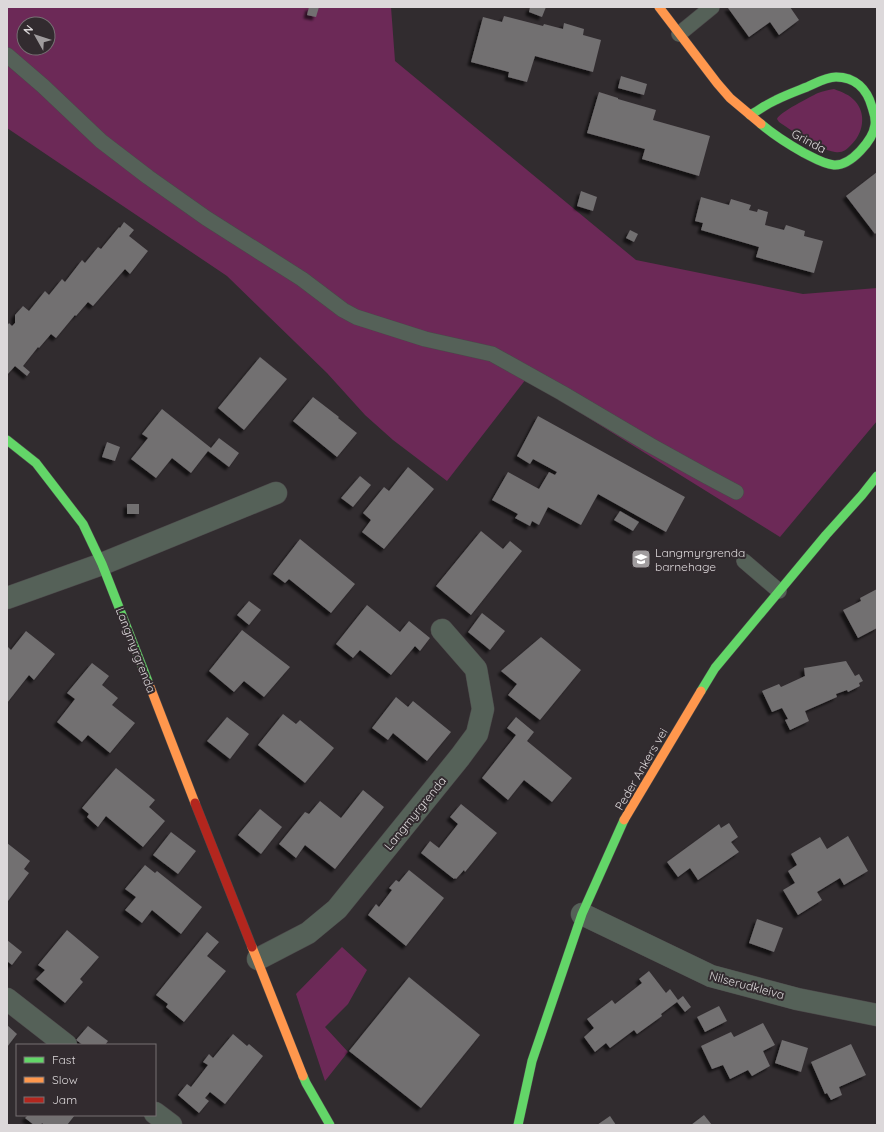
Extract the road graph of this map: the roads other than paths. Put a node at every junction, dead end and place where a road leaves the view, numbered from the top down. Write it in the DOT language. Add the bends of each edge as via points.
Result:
graph roads {
  1 [pos="659,7"];
  2 [pos="712,7"];
  3 [pos="679,34"];
  4 [pos="7,55"];
  5 [pos="750,115"];
  6 [pos="7,440"];
  7 [pos="877,476"];
  8 [pos="736,492"];
  9 [pos="276,493"];
  10 [pos="870,497"];
  11 [pos="744,561"];
  12 [pos="102,564"];
  13 [pos="779,591"];
  14 [pos="7,598"];
  15 [pos="442,630"];
  16 [pos="582,914"];
  17 [pos="258,959"];
  18 [pos="7,999"];
  19 [pos="877,1015"];
  20 [pos="65,1044"];
  21 [pos="156,1114"];
  22 [pos="171,1125"];
  23 [pos="330,1125"];
  24 [pos="518,1125"];
  1 -- 3 [label="street, Grinda"];
  2 -- 3 [label="lane"];
  3 -- 5 [label="street, Grinda" via="730,98"];
  4 -- 8 [label="lane" via="107,145 148,177 206,218 302,279 343,310 394,330 492,354"];
  5 -- 5 [label="street, Grinda" via="776,100 834,77 845,78 862,87 870,98 875,126 867,143 855,156 836,165 821,162 779,139"];
  6 -- 12 [label="street, Langmyrgrenda" via="36,463 83,524"];
  7 -- 10 [label="street, Peder Ankers vei"];
  9 -- 12 [label="street"];
  10 -- 13 [label="street, Peder Ankers vei" via="826,535"];
  11 -- 13 [label="lane"];
  12 -- 14 [label="street"];
  12 -- 17 [label="street, Langmyrgrenda"];
  13 -- 16 [label="street, Peder Ankers vei" via="715,668 625,819"];
  15 -- 17 [label="street, Langmyrgrenda" via="476,669 483,709 477,734 337,909 308,933"];
  16 -- 19 [label="street, Nilserudkleiva" via="711,976 797,999"];
  16 -- 24 [label="street, Peder Ankers vei" via="532,1061"];
  17 -- 23 [label="street, Langmyrgrenda" via="306,1083"];
  18 -- 20 [label="street"];
  21 -- 22 [label="street"];
}
